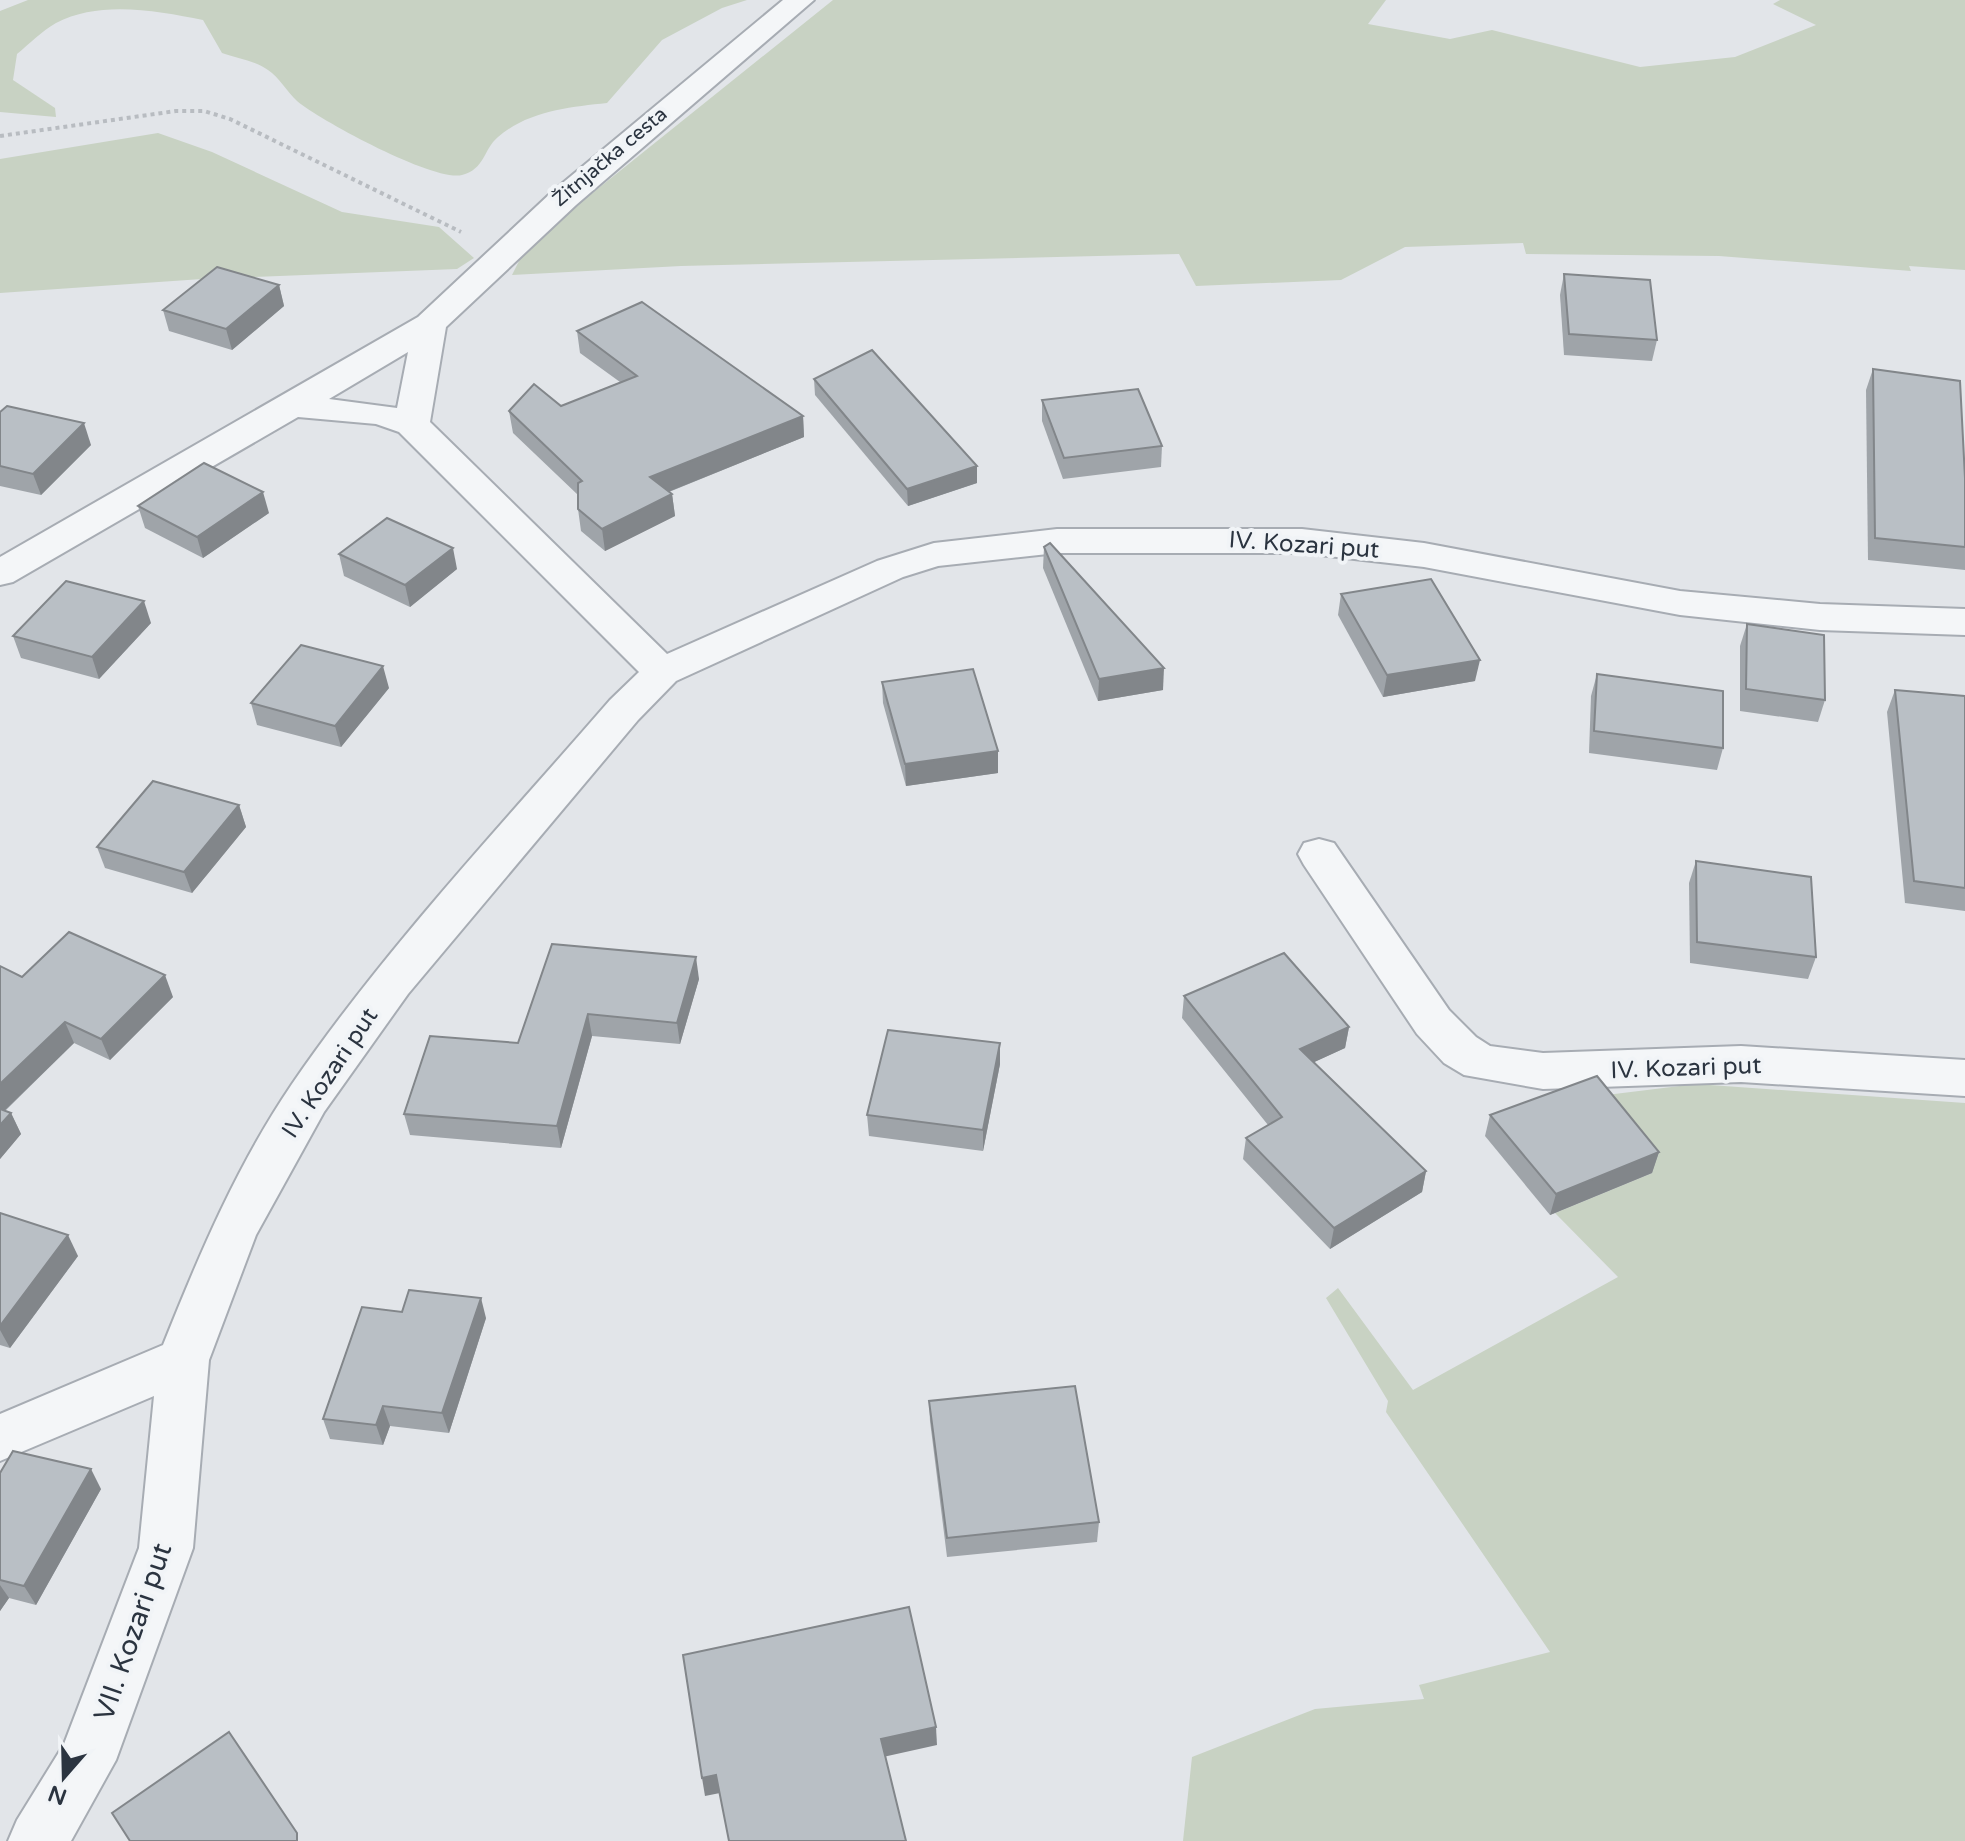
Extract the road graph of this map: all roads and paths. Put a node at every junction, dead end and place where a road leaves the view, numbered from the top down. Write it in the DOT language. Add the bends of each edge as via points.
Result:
graph roads {
  1 [pos="800,0"];
  2 [pos="0,136"];
  3 [pos="508,246"];
  4 [pos="430,324"];
  5 [pos="292,406"];
  6 [pos="412,424"];
  7 [pos="0,573"];
  8 [pos="1965,622"];
  9 [pos="662,672"];
  10 [pos="1319,854"];
  11 [pos="1965,1078"];
  12 [pos="183,1360"];
  13 [pos="0,1438"];
  14 [pos="38,1841"];
  1 -- 3 [label="street, Žitnjačka cesta"];
  2 -- 3 [label="path" via="204,111 455,230"];
  3 -- 4 [label="street, Žitnjačka cesta"];
  4 -- 5 [label="street, Žitnjačka cesta"];
  4 -- 6 [label="street"];
  5 -- 6 [label="street" via="379,414"];
  5 -- 7 [label="street"];
  6 -- 9 [label="street"];
  8 -- 9 [label="street, IV. Kozari put" via="1820,617 1680,603 1424,555 1302,541 1057,541 934,555 890,569"];
  9 -- 12 [label="street, IV. Kozari put" via="392,982 307,1099 233,1231"];
  10 -- 11 [label="street, IV. Kozari put" via="1433,1022 1480,1062 1543,1071 1741,1064"];
  12 -- 13 [label="street"];
  12 -- 14 [label="street, VII. Kozari put" via="166,1548 87,1760"];
}
